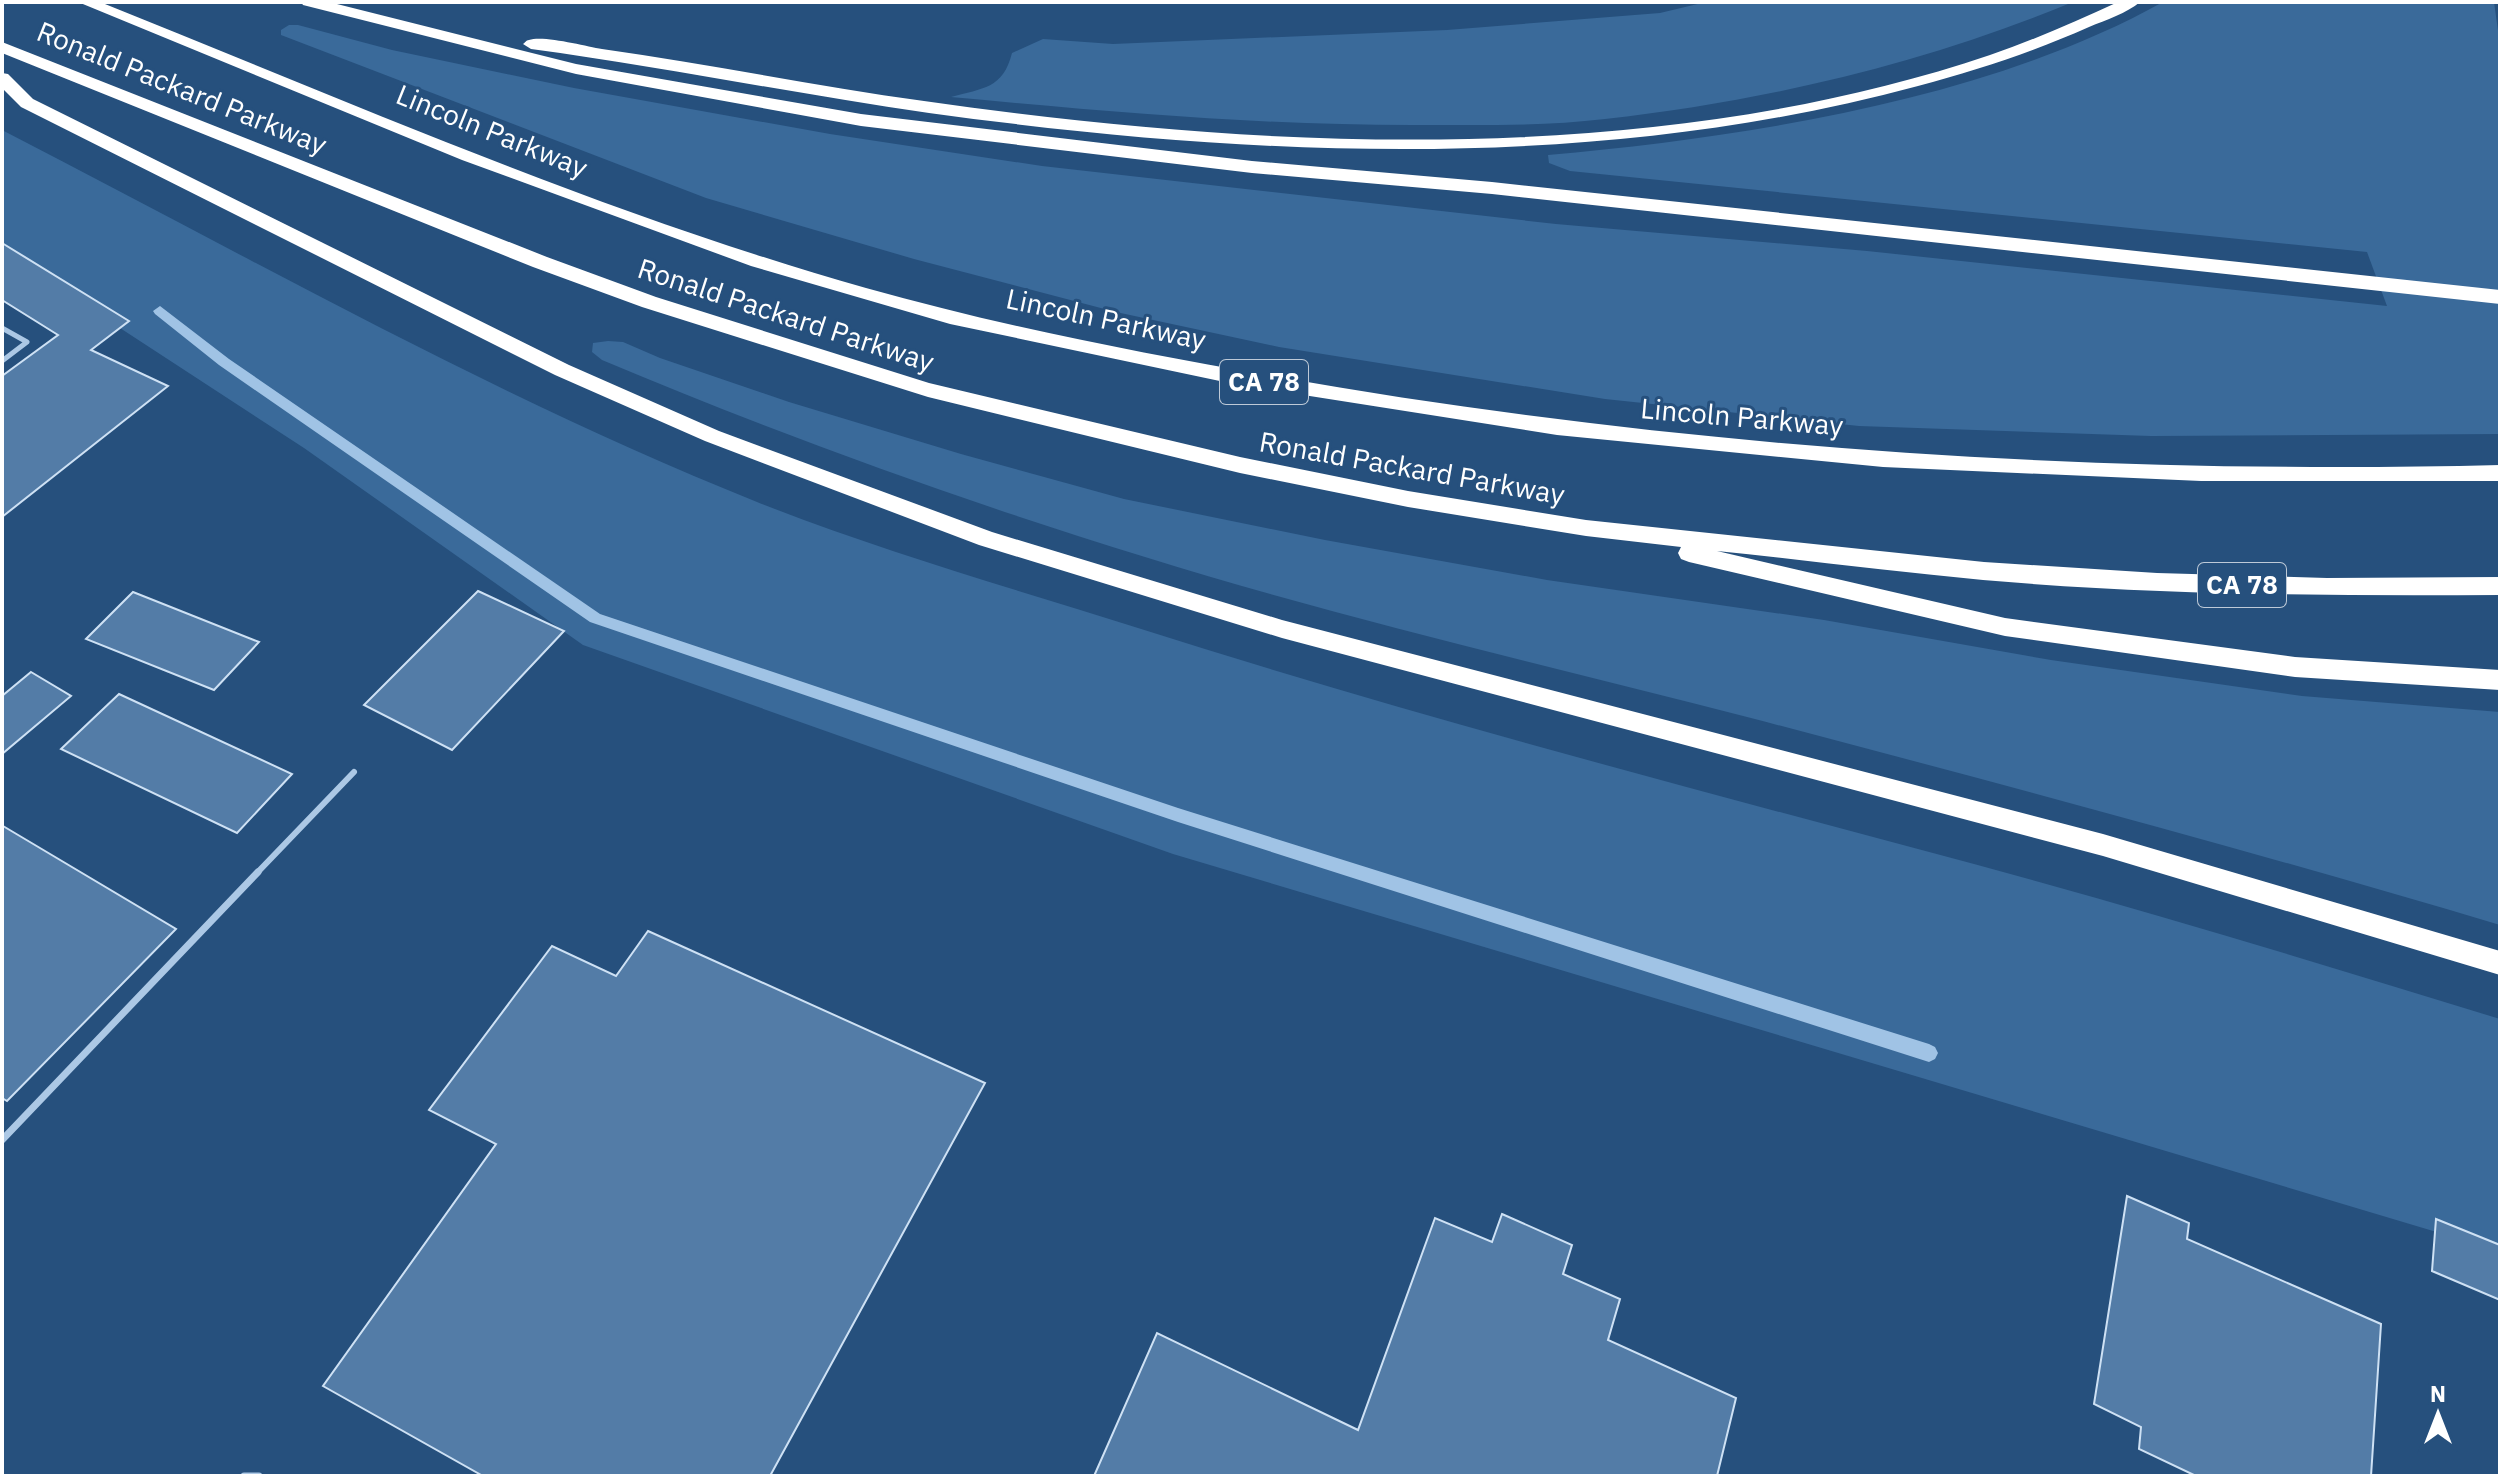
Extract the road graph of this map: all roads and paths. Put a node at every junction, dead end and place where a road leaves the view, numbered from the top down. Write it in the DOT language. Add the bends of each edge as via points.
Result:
graph roads {
  1 [pos="86,2"];
  2 [pos="309,2"];
  3 [pos="2132,2"];
  4 [pos="446,34"];
  5 [pos="2,47"];
  6 [pos="2,78"];
  7 [pos="2500,297"];
  8 [pos="2,328"];
  9 [pos="2,361"];
  10 [pos="2500,473"];
  11 [pos="1586,528"];
  12 [pos="2500,586"];
  13 [pos="2500,680"];
  14 [pos="354,772"];
  15 [pos="2500,963"];
  16 [pos="2,1140"];
  17 [pos="244,1476"];
  18 [pos="259,1476"];
  1 -- 10 [label="highway, Lincoln Parkway / CA 78" via="643,224 860,293 1105,352 1358,400 1766,451 1961,465 2244,475"];
  2 -- 4 [label="highway"];
  3 -- 4 [label="highway" via="1982,64 1776,116 1664,132 1470,146 1265,143 1099,129"];
  4 -- 7 [label="highway" via="576,69 861,120 1252,167"];
  5 -- 11 [label="highway, Ronald Packard Parkway / CA 78" via="540,262 928,390 1271,471"];
  6 -- 15 [label="highway" via="27,103 562,370 712,436 987,539 1282,629 2103,845"];
  8 -- 9 [label="lane" via="27,342"];
  11 -- 12 [label="highway, CA 78" via="1984,571 2157,582"];
  11 -- 13 [label="highway" via="2005,627 2295,667"];
  14 -- 16 [label="lane"];
  17 -- 18 [label="lane"];
}
